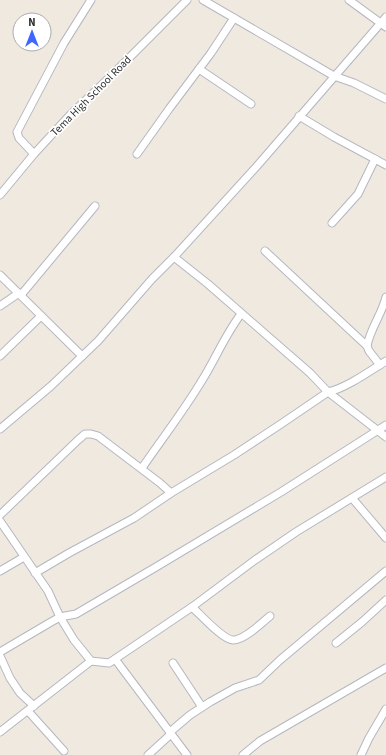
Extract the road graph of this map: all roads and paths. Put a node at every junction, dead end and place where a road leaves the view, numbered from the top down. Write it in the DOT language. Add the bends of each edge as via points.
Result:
graph roads {
  1 [pos="91,0"];
  2 [pos="187,0"];
  3 [pos="203,0"];
  4 [pos="349,0"];
  5 [pos="234,18"];
  6 [pos="384,22"];
  7 [pos="199,69"];
  8 [pos="334,76"];
  9 [pos="386,99"];
  10 [pos="251,104"];
  11 [pos="299,116"];
  12 [pos="34,154"];
  13 [pos="137,154"];
  14 [pos="375,159"];
  15 [pos="386,164"];
  16 [pos="0,195"];
  17 [pos="95,206"];
  18 [pos="332,223"];
  19 [pos="265,251"];
  20 [pos="174,257"];
  21 [pos="0,275"];
  22 [pos="20,294"];
  23 [pos="386,297"];
  24 [pos="0,306"];
  25 [pos="241,314"];
  26 [pos="41,316"];
  27 [pos="367,346"];
  28 [pos="0,356"];
  29 [pos="82,356"];
  30 [pos="383,363"];
  31 [pos="328,392"];
  32 [pos="386,425"];
  33 [pos="0,429"];
  34 [pos="377,430"];
  35 [pos="386,437"];
  36 [pos="142,468"];
  37 [pos="385,478"];
  38 [pos="171,493"];
  39 [pos="352,498"];
  40 [pos="0,515"];
  41 [pos="0,521"];
  42 [pos="386,538"];
  43 [pos="24,557"];
  44 [pos="0,571"];
  45 [pos="386,571"];
  46 [pos="35,573"];
  47 [pos="386,600"];
  48 [pos="192,607"];
  49 [pos="270,616"];
  50 [pos="60,617"];
  51 [pos="336,643"];
  52 [pos="0,652"];
  53 [pos="0,656"];
  54 [pos="115,659"];
  55 [pos="91,661"];
  56 [pos="173,663"];
  57 [pos="386,668"];
  58 [pos="202,706"];
  59 [pos="31,708"];
  60 [pos="386,709"];
  61 [pos="0,732"];
  62 [pos="170,733"];
  63 [pos="64,751"];
  64 [pos="247,754"];
  65 [pos="148,755"];
  66 [pos="187,755"];
  67 [pos="362,755"];
  1 -- 12 [label="street" via="64,43 17,132 18,138"];
  2 -- 12 [label="street, Tema High School Road"];
  3 -- 5 [label="street"];
  4 -- 6 [label="street"];
  5 -- 7 [label="street"];
  5 -- 8 [label="street"];
  6 -- 8 [label="street"];
  7 -- 10 [label="street"];
  7 -- 13 [label="street"];
  8 -- 9 [label="street"];
  8 -- 11 [label="street"];
  11 -- 14 [label="street"];
  11 -- 20 [label="street"];
  12 -- 16 [label="street, Tema High School Road"];
  14 -- 15 [label="street"];
  14 -- 18 [label="street" via="358,194"];
  17 -- 22 [label="street"];
  19 -- 27 [label="street"];
  20 -- 25 [label="street"];
  20 -- 29 [label="street"];
  21 -- 22 [label="street"];
  22 -- 24 [label="street"];
  22 -- 26 [label="street"];
  23 -- 27 [label="street"];
  25 -- 31 [label="street"];
  25 -- 36 [label="street" via="200,385"];
  26 -- 28 [label="street"];
  26 -- 29 [label="street"];
  27 -- 30 [label="street"];
  29 -- 33 [label="street"];
  30 -- 31 [label="street" via="346,385"];
  31 -- 34 [label="street"];
  31 -- 38 [label="street" via="234,455"];
  32 -- 34 [label="street"];
  34 -- 35 [label="street"];
  34 -- 50 [label="street" via="281,492 156,567 76,614"];
  36 -- 38 [label="street"];
  36 -- 40 [label="street" via="98,436 85,434"];
  37 -- 39 [label="street"];
  38 -- 46 [label="street" via="134,518"];
  39 -- 42 [label="street"];
  39 -- 48 [label="street" via="296,532"];
  41 -- 43 [label="street"];
  43 -- 44 [label="street"];
  43 -- 46 [label="street"];
  45 -- 58 [label="street" via="259,680 235,688"];
  46 -- 50 [label="street" via="48,591"];
  47 -- 51 [label="street"];
  48 -- 49 [label="street" via="220,633 232,640 245,635"];
  48 -- 54 [label="street"];
  50 -- 52 [label="street"];
  50 -- 55 [label="street"];
  53 -- 59 [label="street" via="10,678"];
  54 -- 55 [label="street" via="109,663"];
  54 -- 62 [label="street"];
  55 -- 59 [label="street"];
  56 -- 58 [label="street"];
  57 -- 64 [label="street" via="260,741"];
  58 -- 62 [label="street"];
  59 -- 61 [label="street"];
  59 -- 63 [label="street"];
  60 -- 67 [label="street"];
  62 -- 65 [label="street"];
  62 -- 66 [label="street"];
}
